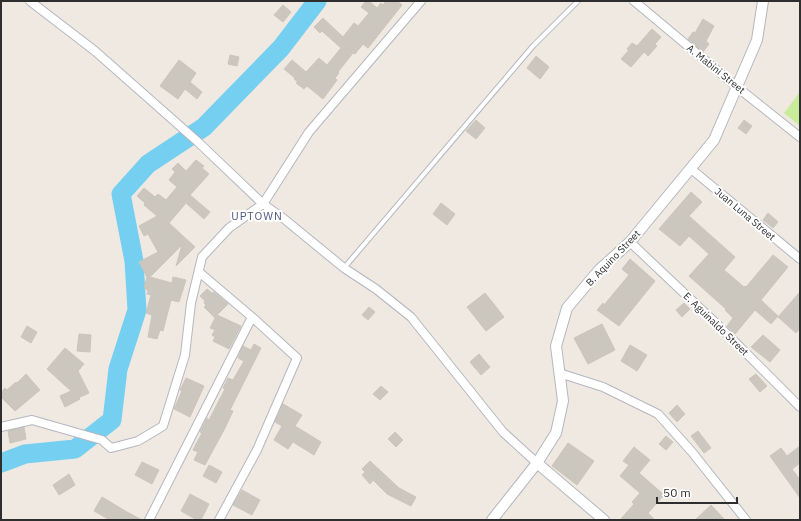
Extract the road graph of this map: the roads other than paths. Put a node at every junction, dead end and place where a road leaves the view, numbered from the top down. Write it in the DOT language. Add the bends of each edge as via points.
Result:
graph roads {
  1 [pos="30,1"];
  2 [pos="421,1"];
  3 [pos="578,1"];
  4 [pos="634,1"];
  5 [pos="763,1"];
  6 [pos="737,87"];
  7 [pos="800,137"];
  8 [pos="690,168"];
  9 [pos="264,204"];
  10 [pos="630,242"];
  11 [pos="800,259"];
  12 [pos="344,268"];
  13 [pos="199,272"];
  14 [pos="252,317"];
  15 [pos="559,373"];
  16 [pos="800,407"];
  17 [pos="1,428"];
  18 [pos="537,463"];
  19 [pos="149,520"];
  20 [pos="219,520"];
  21 [pos="492,520"];
  22 [pos="604,520"];
  23 [pos="746,520"];
  1 -- 9 [label="street" via="95,51"];
  2 -- 9 [label="street" via="309,132"];
  3 -- 12 [label="lane" via="533,46"];
  4 -- 6 [label="street, A. Mabini Street"];
  5 -- 6 [label="street, B. Aquino Street" via="757,40"];
  6 -- 7 [label="street, A. Mabini Street"];
  6 -- 8 [label="street, B. Aquino Street" via="714,140"];
  8 -- 10 [label="street, B. Aquino Street"];
  8 -- 11 [label="street, Juan Luna Street"];
  9 -- 12 [label="street"];
  9 -- 13 [label="street" via="229,228 202,257"];
  10 -- 15 [label="street, B. Aquino Street" via="599,270 567,308 556,346"];
  10 -- 16 [label="street, E. Aguinaldo Street"];
  12 -- 18 [label="street" via="376,288 411,317 503,432"];
  13 -- 14 [label="street"];
  13 -- 17 [label="street" via="191,304 185,355 163,426 138,441 111,448 102,440 32,420"];
  14 -- 19 [label="street"];
  14 -- 20 [label="street" via="297,358 257,450"];
  15 -- 18 [label="street, B. Aquino Street" via="563,401 556,433"];
  15 -- 23 [label="street" via="603,386 658,414"];
  18 -- 21 [label="street, B. Aquino Street"];
  18 -- 22 [label="street"];
}
